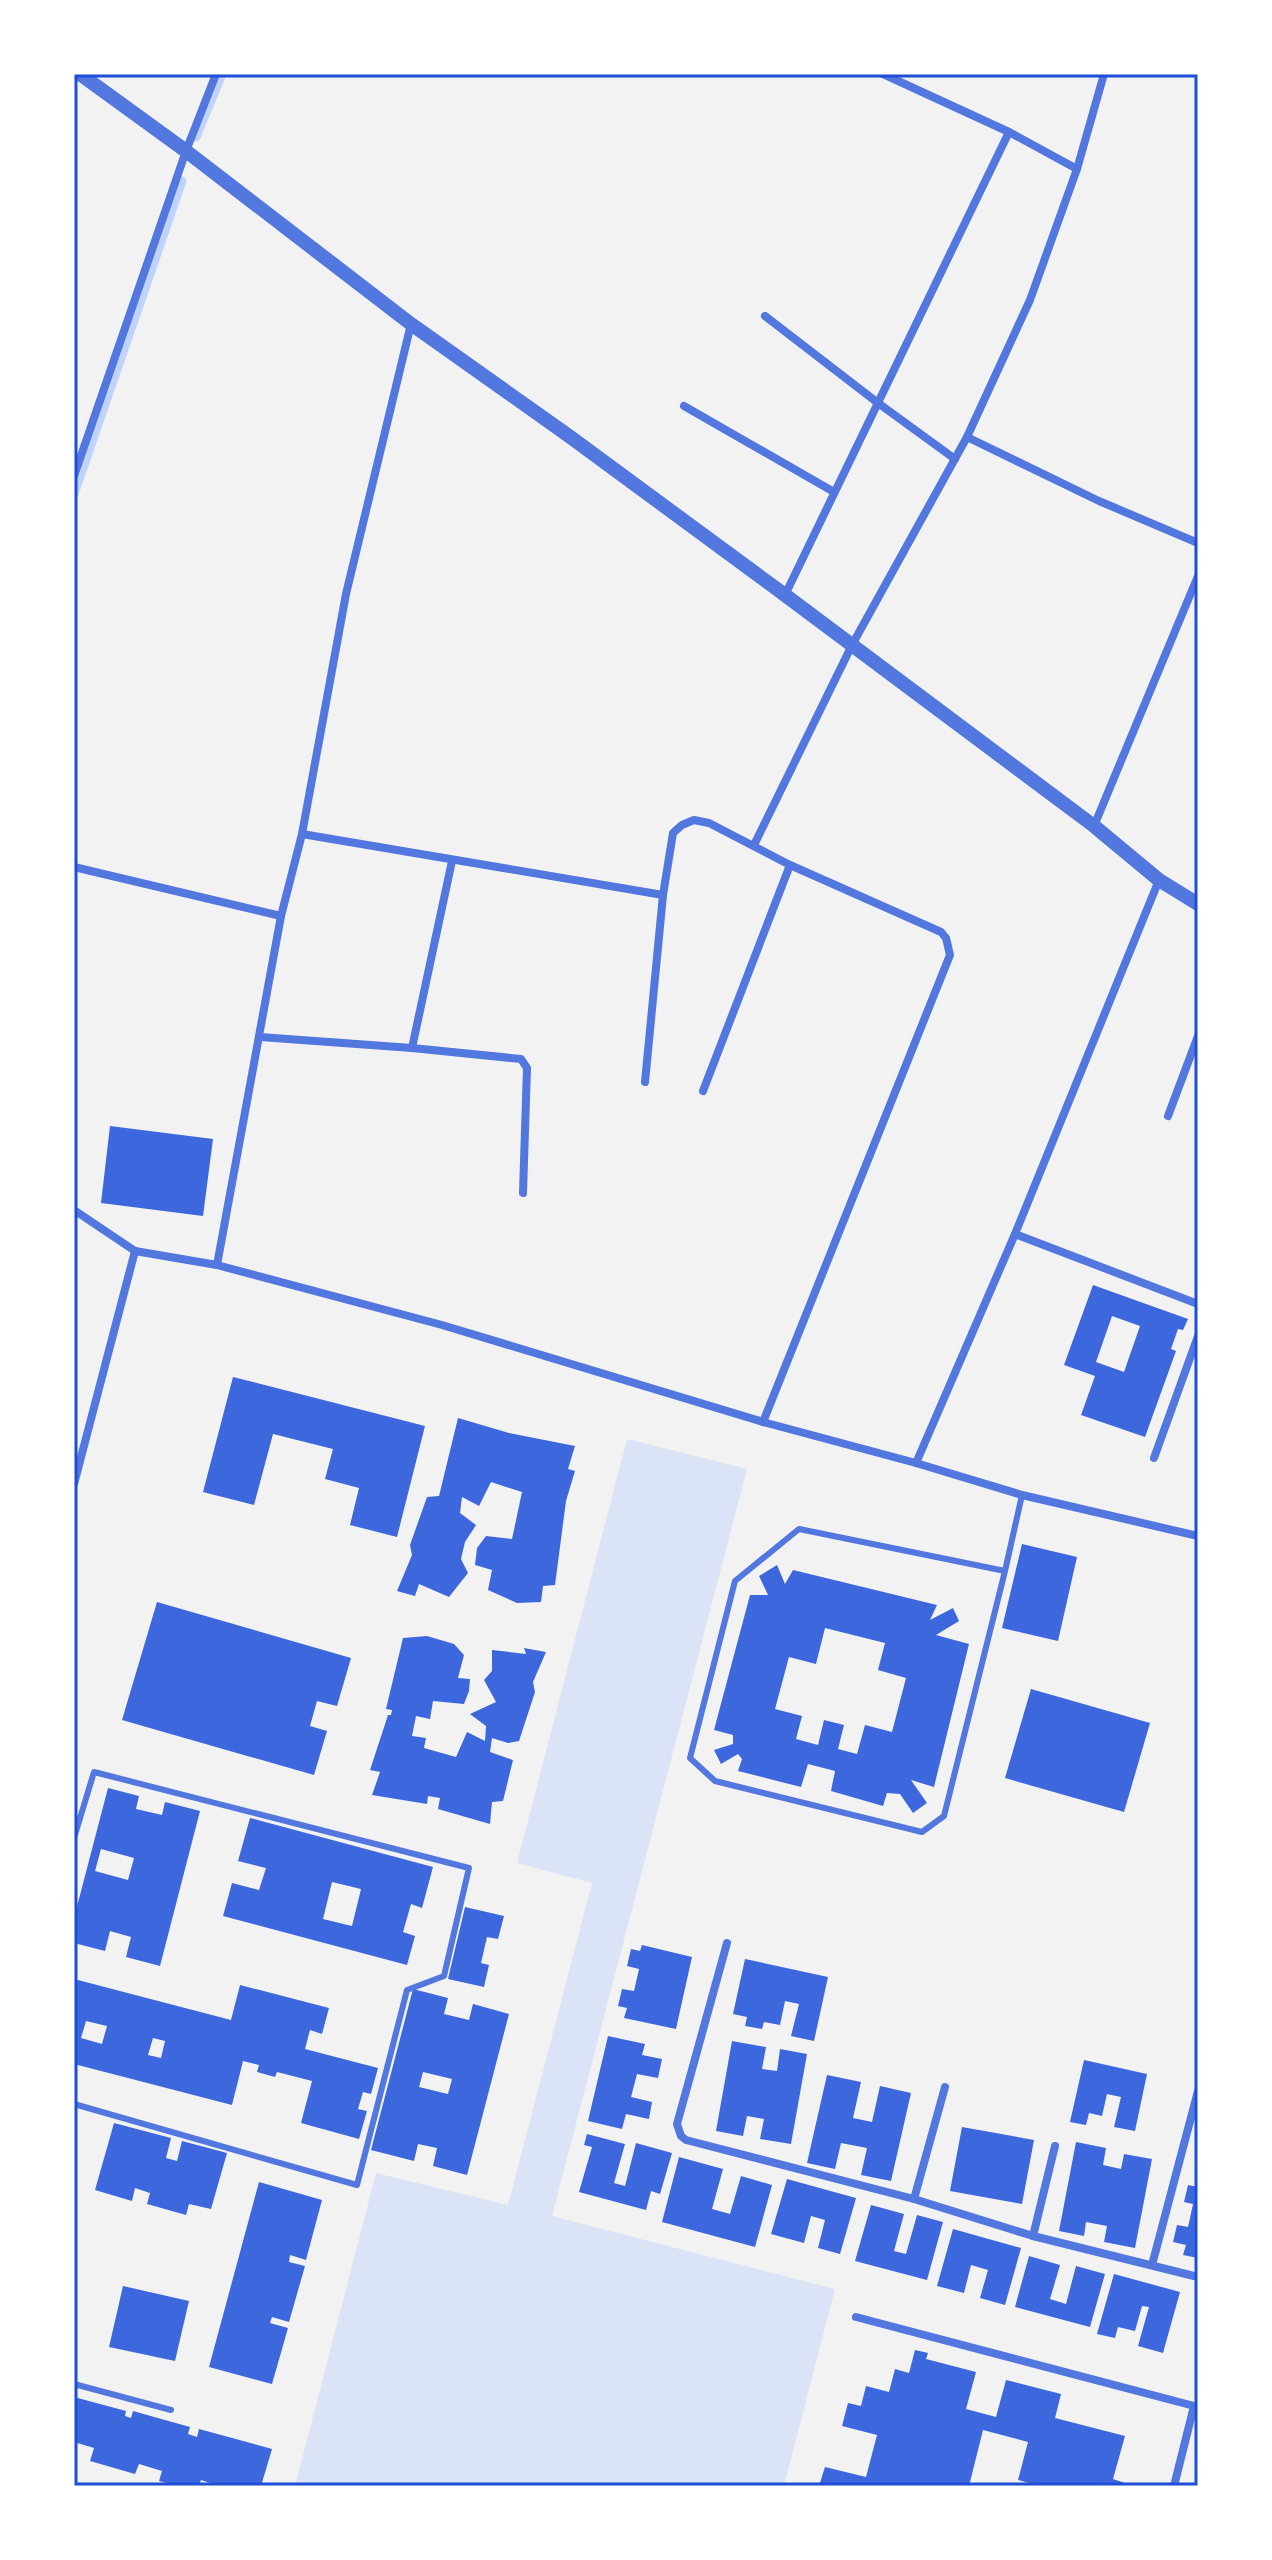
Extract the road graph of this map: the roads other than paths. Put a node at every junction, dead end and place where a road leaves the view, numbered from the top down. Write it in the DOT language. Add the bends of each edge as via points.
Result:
graph roads {
  1 [pos="80,74"];
  2 [pos="216,74"];
  3 [pos="883,74"];
  4 [pos="1104,74"];
  5 [pos="1009,132"];
  6 [pos="186,151"];
  7 [pos="1077,169"];
  8 [pos="765,316"];
  9 [pos="411,324"];
  10 [pos="878,403"];
  11 [pos="684,406"];
  12 [pos="967,437"];
  13 [pos="955,459"];
  14 [pos="74,476"];
  15 [pos="834,492"];
  16 [pos="1198,543"];
  17 [pos="1198,576"];
  18 [pos="785,595"];
  19 [pos="852,645"];
  20 [pos="1094,826"];
  21 [pos="302,834"];
  22 [pos="754,845"];
  23 [pos="452,861"];
  24 [pos="790,865"];
  25 [pos="74,867"];
  26 [pos="1159,880"];
  27 [pos="663,895"];
  28 [pos="1198,904"];
  29 [pos="281,916"];
  30 [pos="1198,1036"];
  31 [pos="260,1037"];
  32 [pos="412,1048"];
  33 [pos="645,1082"];
  34 [pos="703,1091"];
  35 [pos="1168,1116"];
  36 [pos="523,1193"];
  37 [pos="74,1210"];
  38 [pos="1015,1234"];
  39 [pos="135,1251"];
  40 [pos="217,1265"];
  41 [pos="1198,1304"];
  42 [pos="1198,1336"];
  43 [pos="763,1422"];
  44 [pos="1154,1458"];
  45 [pos="916,1463"];
  46 [pos="74,1484"];
  47 [pos="1022,1495"];
  48 [pos="1198,1536"];
  49 [pos="1005,1571"];
  50 [pos="74,1838"];
  51 [pos="727,1943"];
  52 [pos="945,2087"];
  53 [pos="1198,2091"];
  54 [pos="74,2104"];
  55 [pos="1055,2146"];
  56 [pos="914,2199"];
  57 [pos="1033,2236"];
  58 [pos="1152,2265"];
  59 [pos="1198,2277"];
  60 [pos="856,2317"];
  61 [pos="74,2384"];
  62 [pos="1196,2406"];
  63 [pos="171,2410"];
  64 [pos="1174,2486"];
  1 -- 6 [label="street"];
  2 -- 6 [label="street"];
  3 -- 5 [label="street"];
  4 -- 7 [label="street"];
  5 -- 7 [label="street"];
  5 -- 10 [label="street"];
  6 -- 9 [label="street"];
  6 -- 14 [label="street"];
  7 -- 12 [label="street" via="1030,300"];
  8 -- 10 [label="street"];
  9 -- 18 [label="street"];
  9 -- 21 [label="street" via="346,594"];
  10 -- 13 [label="street"];
  10 -- 15 [label="street"];
  11 -- 15 [label="street"];
  12 -- 13 [label="street"];
  12 -- 16 [label="street"];
  13 -- 19 [label="street"];
  15 -- 18 [label="street"];
  17 -- 20 [label="street"];
  18 -- 19 [label="street"];
  19 -- 20 [label="street"];
  19 -- 22 [label="street"];
  20 -- 26 [label="street"];
  21 -- 23 [label="street"];
  21 -- 29 [label="street"];
  22 -- 24 [label="street"];
  22 -- 27 [label="street" via="709,823 694,820 682,825 673,833"];
  23 -- 27 [label="street"];
  23 -- 32 [label="street"];
  24 -- 34 [label="street"];
  24 -- 43 [label="street" via="941,932 950,955"];
  25 -- 29 [label="street"];
  26 -- 28 [label="street"];
  26 -- 38 [label="street"];
  27 -- 33 [label="street"];
  29 -- 31 [label="street"];
  30 -- 35 [label="street"];
  31 -- 32 [label="street"];
  31 -- 40 [label="street"];
  32 -- 36 [label="street" via="517,1057 524,1062"];
  37 -- 39 [label="street"];
  38 -- 41 [label="street"];
  38 -- 45 [label="street"];
  39 -- 40 [label="street"];
  39 -- 46 [label="street"];
  40 -- 43 [label="street" via="442,1325"];
  42 -- 44 [label="street"];
  43 -- 45 [label="street"];
  45 -- 47 [label="street"];
  47 -- 48 [label="street"];
  47 -- 49 [label="lane"];
  49 -- 49 [label="lane" via="944,1816 922,1832 715,1781 690,1758 735,1581 799,1529"];
  50 -- 54 [label="lane" via="94,1772 469,1868 444,1976 407,1990 357,2185"];
  51 -- 56 [label="street" via="677,2124 681,2136"];
  52 -- 56 [label="street"];
  53 -- 58 [label="street"];
  55 -- 57 [label="street"];
  56 -- 57 [label="street"];
  57 -- 58 [label="street"];
  58 -- 59 [label="street"];
  60 -- 62 [label="street"];
  61 -- 63 [label="lane"];
  62 -- 64 [label="street"];
}
